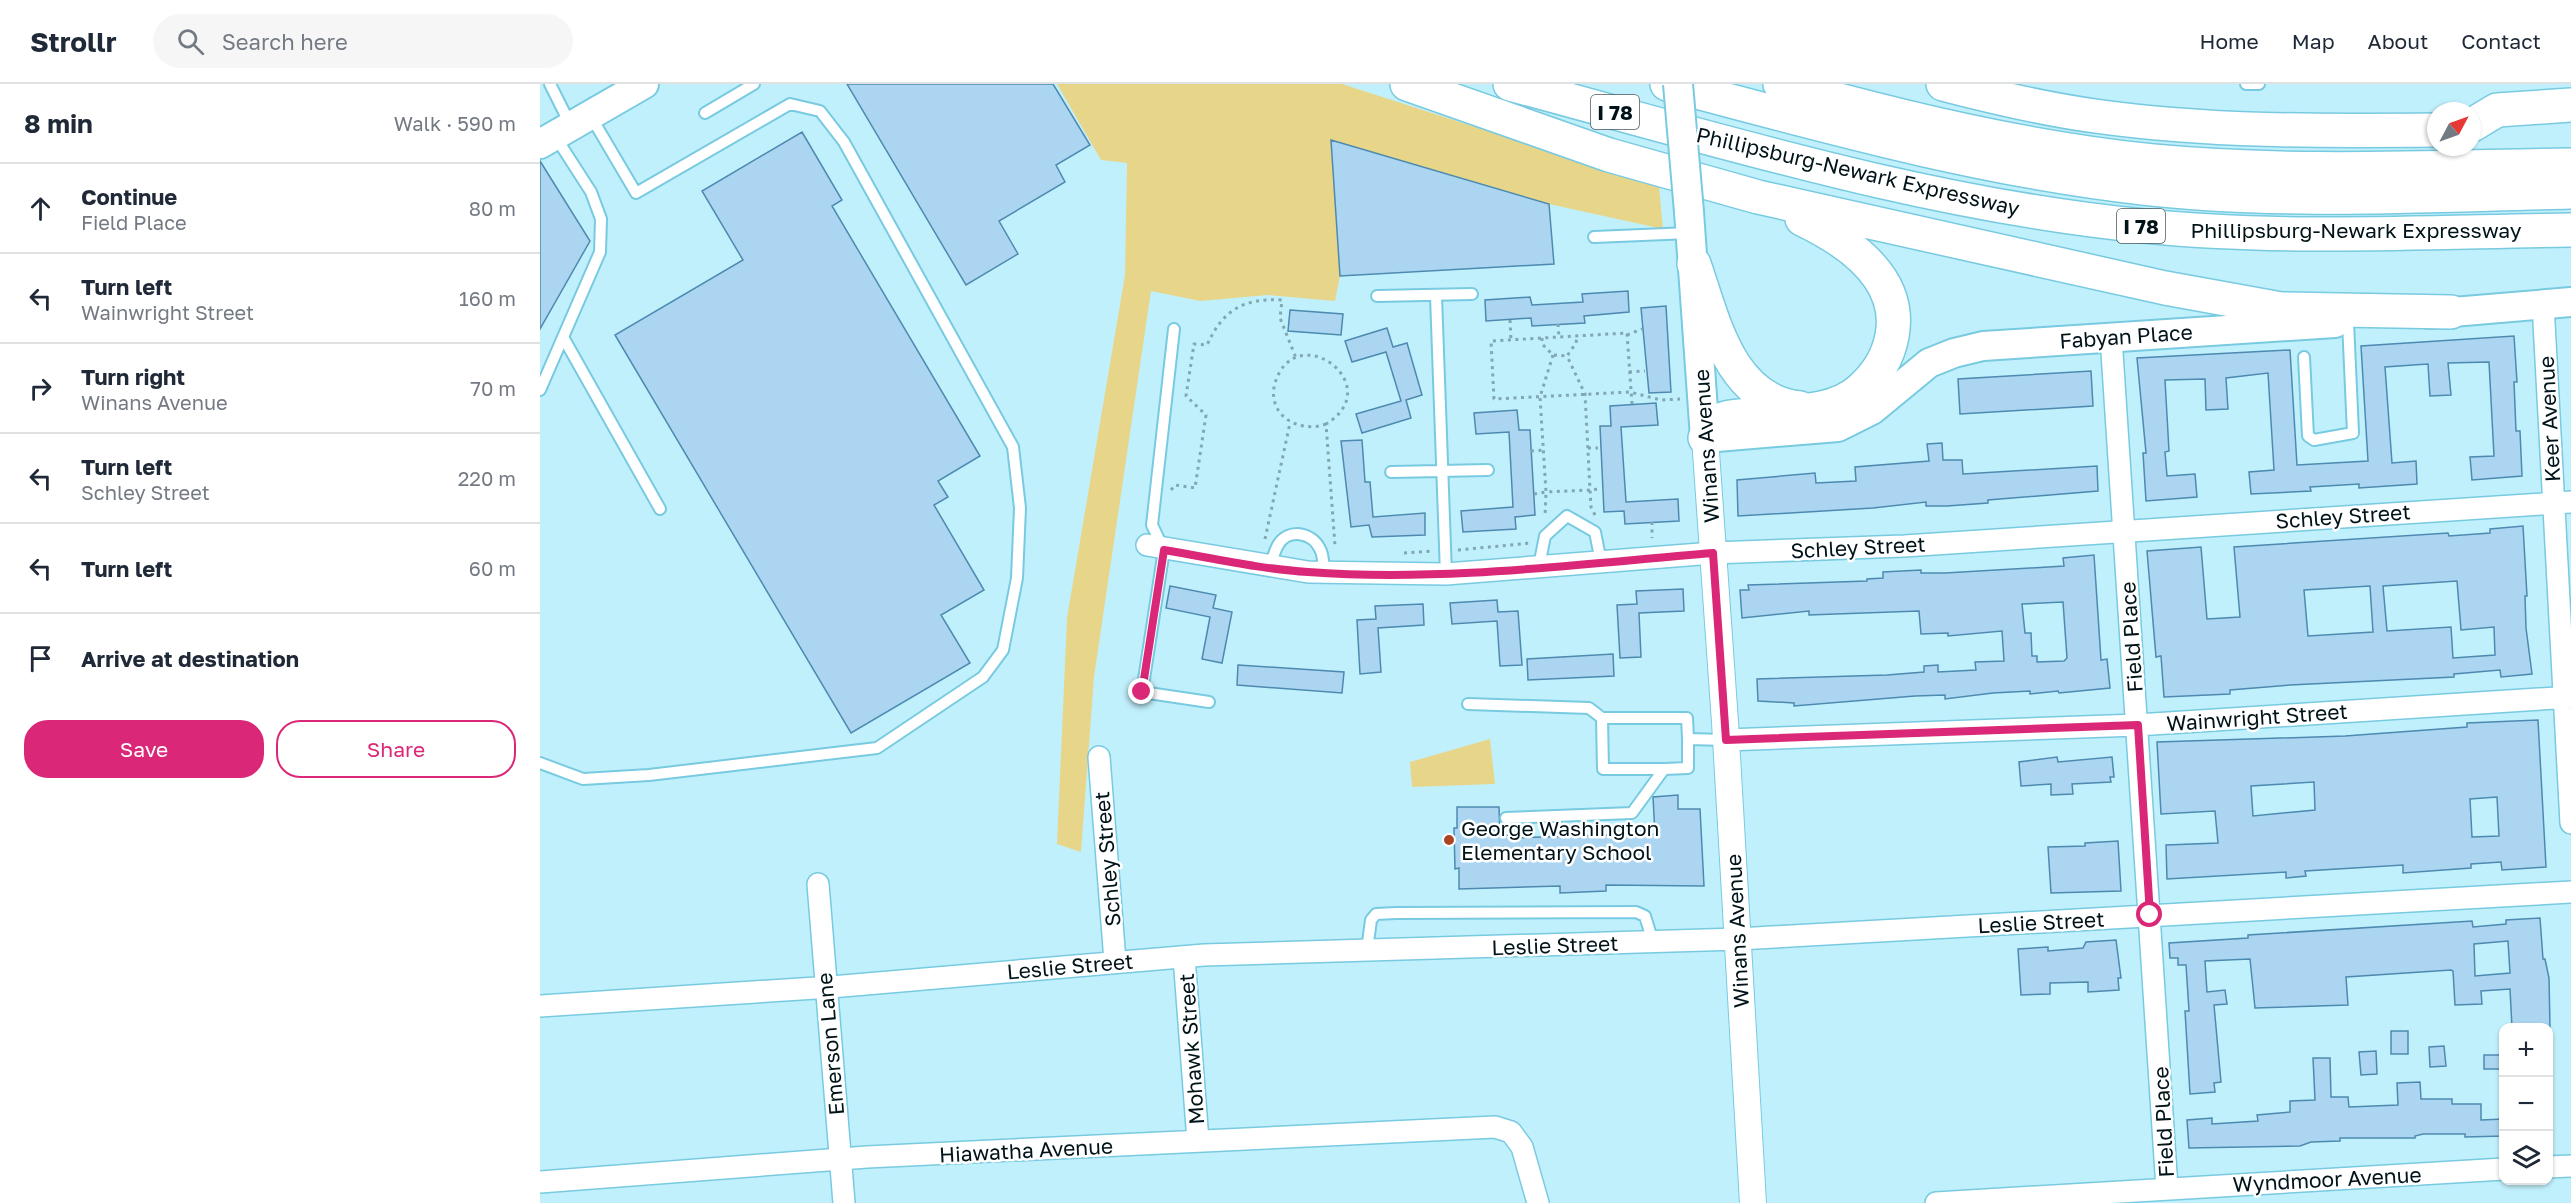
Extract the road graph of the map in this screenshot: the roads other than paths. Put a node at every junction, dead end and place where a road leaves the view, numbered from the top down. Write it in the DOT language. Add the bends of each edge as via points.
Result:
graph roads {
  1 [pos="550,84"];
  2 [pos="644,84"];
  3 [pos="754,84"];
  4 [pos="1407,84"];
  5 [pos="1510,84"];
  6 [pos="1667,84"];
  7 [pos="1678,84"];
  8 [pos="1780,84"];
  9 [pos="1943,84"];
  10 [pos="2246,84"];
  11 [pos="2259,84"];
  12 [pos="2571,105"];
  13 [pos="705,113"];
  14 [pos="2481,121"];
  15 [pos="2481,127"];
  16 [pos="2571,127"];
  17 [pos="2427,129"];
  18 [pos="564,130"];
  19 [pos="2571,165"];
  20 [pos="2571,192"];
  21 [pos="1758,197"];
  22 [pos="2571,230"];
  23 [pos="1691,236"];
  24 [pos="1594,237"];
  25 [pos="1472,294"];
  26 [pos="1377,296"];
  27 [pos="1436,296"];
  28 [pos="2571,302"];
  29 [pos="2543,304"];
  30 [pos="2451,312"];
  31 [pos="2348,322"];
  32 [pos="1174,329"];
  33 [pos="563,337"];
  34 [pos="2111,337"];
  35 [pos="2304,357"];
  36 [pos="540,390"];
  37 [pos="1820,408"];
  38 [pos="1705,438"];
  39 [pos="1488,470"];
  40 [pos="1442,471"];
  41 [pos="1391,472"];
  42 [pos="2562,502"];
  43 [pos="660,509"];
  44 [pos="2122,530"];
  45 [pos="1155,547"];
  46 [pos="1713,553"];
  47 [pos="1601,562"];
  48 [pos="1539,566"];
  49 [pos="1270,568"];
  50 [pos="1324,573"];
  51 [pos="1446,574"];
  52 [pos="2568,698"];
  53 [pos="1209,702"];
  54 [pos="1468,704"];
  55 [pos="1602,718"];
  56 [pos="2138,725"];
  57 [pos="1688,739"];
  58 [pos="1726,740"];
  59 [pos="1099,757"];
  60 [pos="540,763"];
  61 [pos="1664,769"];
  62 [pos="1506,818"];
  63 [pos="2571,823"];
  64 [pos="818,884"];
  65 [pos="2571,892"];
  66 [pos="2150,915"];
  67 [pos="1738,939"];
  68 [pos="1653,942"];
  69 [pos="1368,950"];
  70 [pos="1184,957"];
  71 [pos="1115,961"];
  72 [pos="825,987"];
  73 [pos="540,1006"];
  74 [pos="1198,1141"];
  75 [pos="840,1160"];
  76 [pos="2571,1166"];
  77 [pos="2553,1167"];
  78 [pos="2499,1170"];
  79 [pos="540,1182"];
  80 [pos="2167,1189"];
  81 [pos="844,1203"];
  82 [pos="1538,1203"];
  83 [pos="1753,1203"];
  84 [pos="1936,1203"];
  1 -- 18 [label="lane"];
  2 -- 18 [label="main road"];
  3 -- 13 [label="lane"];
  4 -- 21 [label="highway" via="1609,155"];
  5 -- 22 [label="highway, Phillipsburg-Newark Expressway / I 78" via="1899,184 2082,218 2267,233"];
  6 -- 20 [label="highway, Phillipsburg-Newark Expressway / I 78" via="1962,160 2125,186 2270,196"];
  7 -- 23 [label="main road, Winans Avenue, bridge"];
  8 -- 19 [label="highway" via="1971,132 2154,161 2279,168"];
  9 -- 17 [label="highway" via="2065,112 2156,123 2249,130"];
  10 -- 11 [label="lane"];
  12 -- 14 [label="highway" via="2497,110"];
  15 -- 16 [label="highway"];
  18 -- 33 [label="lane" via="601,219 600,252"];
  18 -- 60 [label="lane" via="636,193 790,104 820,111 844,142 1013,447 1020,508 1017,578 1003,650 983,677 877,748 583,779"];
  21 -- 30 [label="highway" via="2238,303 2305,310"];
  21 -- 37 [label="highway" via="1855,251 1879,277 1893,307 1891,343 1876,374 1849,398"];
  23 -- 24 [label="lane"];
  23 -- 37 [label="highway" via="1720,340 1737,369 1755,388 1774,400 1795,407"];
  23 -- 38 [label="main road, Winans Avenue"];
  25 -- 27 [label="lane"];
  26 -- 27 [label="lane"];
  27 -- 40 [label="lane"];
  28 -- 29 [label="main road, Fabyan Place"];
  29 -- 30 [label="main road, Fabyan Place"];
  29 -- 42 [label="street, Keer Avenue"];
  30 -- 31 [label="main road, Fabyan Place"];
  31 -- 34 [label="main road, Fabyan Place"];
  31 -- 35 [label="lane" via="2353,433 2314,440 2308,436"];
  32 -- 45 [label="lane" via="1152,525"];
  33 -- 36 [label="lane"];
  33 -- 43 [label="lane"];
  34 -- 38 [label="main road, Fabyan Place" via="1969,349 1929,363 1872,410 1838,427"];
  34 -- 44 [label="street, Field Place"];
  37 -- 38 [label="highway" via="1729,417 1715,424"];
  38 -- 46 [label="street, Winans Avenue"];
  39 -- 40 [label="lane"];
  40 -- 41 [label="lane"];
  40 -- 51 [label="lane"];
  42 -- 44 [label="street, Schley Street"];
  42 -- 52 [label="street, Keer Avenue"];
  44 -- 46 [label="street, Schley Street" via="1904,546"];
  44 -- 56 [label="street, Field Place"];
  45 -- 49 [label="street, Schley Street"];
  45 -- 53 [label="lane" via="1142,692"];
  46 -- 47 [label="street, Schley Street"];
  46 -- 58 [label="street, Winans Avenue"];
  47 -- 48 [label="street, Schley Street"];
  47 -- 48 [label="lane" via="1595,532 1567,516 1545,536"];
  48 -- 51 [label="street, Schley Street"];
  49 -- 50 [label="street, Schley Street"];
  49 -- 50 [label="lane" via="1283,539 1299,534 1318,546"];
  50 -- 51 [label="street, Schley Street"];
  52 -- 56 [label="street, Wainwright Street"];
  52 -- 63 [label="street, Keer Avenue"];
  54 -- 55 [label="lane" via="1582,706"];
  55 -- 57 [label="lane" via="1687,718"];
  55 -- 61 [label="lane" via="1603,769"];
  56 -- 58 [label="street, Wainwright Street"];
  56 -- 66 [label="street, Field Place"];
  57 -- 58 [label="lane"];
  57 -- 61 [label="lane" via="1688,768"];
  58 -- 67 [label="street, Winans Avenue"];
  59 -- 71 [label="street, Schley Street"];
  61 -- 62 [label="lane" via="1632,813"];
  64 -- 72 [label="street, Emerson Lane"];
  65 -- 66 [label="street, Leslie Street"];
  66 -- 67 [label="street, Leslie Street"];
  66 -- 80 [label="street, Field Place"];
  67 -- 68 [label="street, Leslie Street"];
  67 -- 83 [label="street, Winans Avenue"];
  68 -- 69 [label="street, Leslie Street"];
  68 -- 69 [label="lane" via="1645,916 1636,912 1396,913 1376,914 1371,920"];
  69 -- 70 [label="street, Leslie Street"];
  70 -- 71 [label="street, Leslie Street"];
  70 -- 74 [label="street, Mohawk Street"];
  71 -- 72 [label="street, Leslie Street"];
  72 -- 73 [label="street, Leslie Street"];
  72 -- 75 [label="street, Emerson Lane"];
  74 -- 75 [label="street, Hiawatha Avenue"];
  74 -- 82 [label="street, Hiawatha Avenue" via="1495,1127 1511,1132 1522,1147"];
  75 -- 79 [label="street, Hiawatha Avenue"];
  75 -- 81 [label="street, Emerson Lane"];
  76 -- 77 [label="street"];
  78 -- 80 [label="street, Wyndmoor Avenue"];
  80 -- 84 [label="street, Wyndmoor Avenue"];
}
